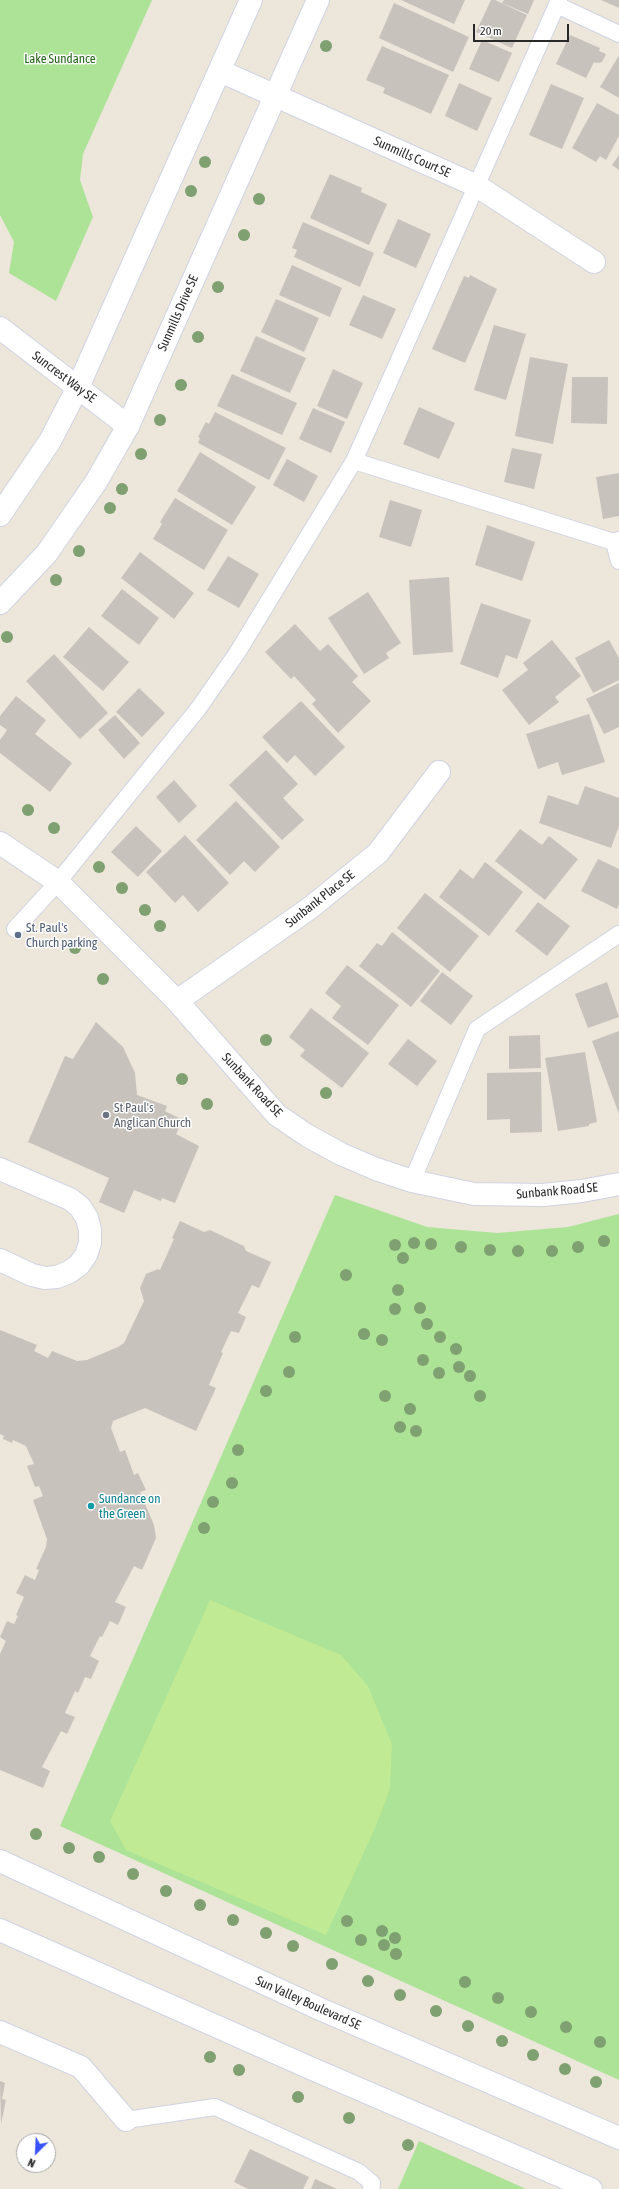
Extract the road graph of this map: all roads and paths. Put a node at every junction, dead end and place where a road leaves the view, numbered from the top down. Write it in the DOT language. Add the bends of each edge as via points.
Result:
graph roads {
  1 [pos="251,0"];
  2 [pos="318,0"];
  3 [pos="558,3"];
  4 [pos="619,34"];
  5 [pos="220,71"];
  6 [pos="276,96"];
  7 [pos="477,186"];
  8 [pos="594,262"];
  9 [pos="0,328"];
  10 [pos="78,387"];
  11 [pos="128,426"];
  12 [pos="354,461"];
  13 [pos="0,515"];
  14 [pos="616,541"];
  15 [pos="619,561"];
  16 [pos="0,603"];
  17 [pos="439,772"];
  18 [pos="0,843"];
  19 [pos="58,882"];
  20 [pos="15,929"];
  21 [pos="619,934"];
  22 [pos="177,1001"];
  23 [pos="0,1169"];
  24 [pos="412,1181"];
  25 [pos="619,1184"];
  26 [pos="0,1260"];
  27 [pos="0,1861"];
  28 [pos="0,1930"];
  29 [pos="0,2032"];
  30 [pos="126,2120"];
  31 [pos="619,2138"];
  32 [pos="371,2189"];
  33 [pos="591,2189"];
  1 -- 5 [label="street"];
  2 -- 6 [label="street, Sunmills Drive SE"];
  3 -- 4 [label="lane"];
  3 -- 7 [label="lane"];
  5 -- 6 [label="street, Sunmills Court SE"];
  5 -- 10 [label="street"];
  6 -- 7 [label="street, Sunmills Court SE"];
  6 -- 11 [label="street, Sunmills Drive SE"];
  7 -- 8 [label="street, Sunmills Court SE"];
  7 -- 12 [label="lane"];
  9 -- 10 [label="street, Suncrest Way SE"];
  10 -- 11 [label="street, Suncrest Way SE"];
  10 -- 13 [label="street" via="50,441"];
  11 -- 16 [label="street, Sunmills Drive SE" via="96,482 47,552"];
  12 -- 14 [label="lane"];
  12 -- 19 [label="lane" via="237,653 198,709"];
  14 -- 15 [label="lane"];
  17 -- 22 [label="street, Sunbank Place SE" via="378,853 310,908"];
  18 -- 19 [label="street, Sunbank Road SE"];
  19 -- 20 [label="lane"];
  19 -- 22 [label="street, Sunbank Road SE"];
  21 -- 24 [label="lane" via="477,1029"];
  22 -- 24 [label="street, Sunbank Road SE" via="277,1115 341,1154"];
  23 -- 26 [label="street" via="70,1199 80,1207 87,1218 90,1230 90,1243 82,1260 69,1272 57,1277 32,1275"];
  24 -- 25 [label="street, Sunbank Road SE" via="474,1194 505,1196 582,1191"];
  27 -- 31 [label="street, Sun Valley Boulevard SE" via="320,2009"];
  28 -- 33 [label="street"];
  29 -- 30 [label="street" via="81,2067"];
  30 -- 32 [label="lane" via="215,2107 359,2172 372,2183"];
}
